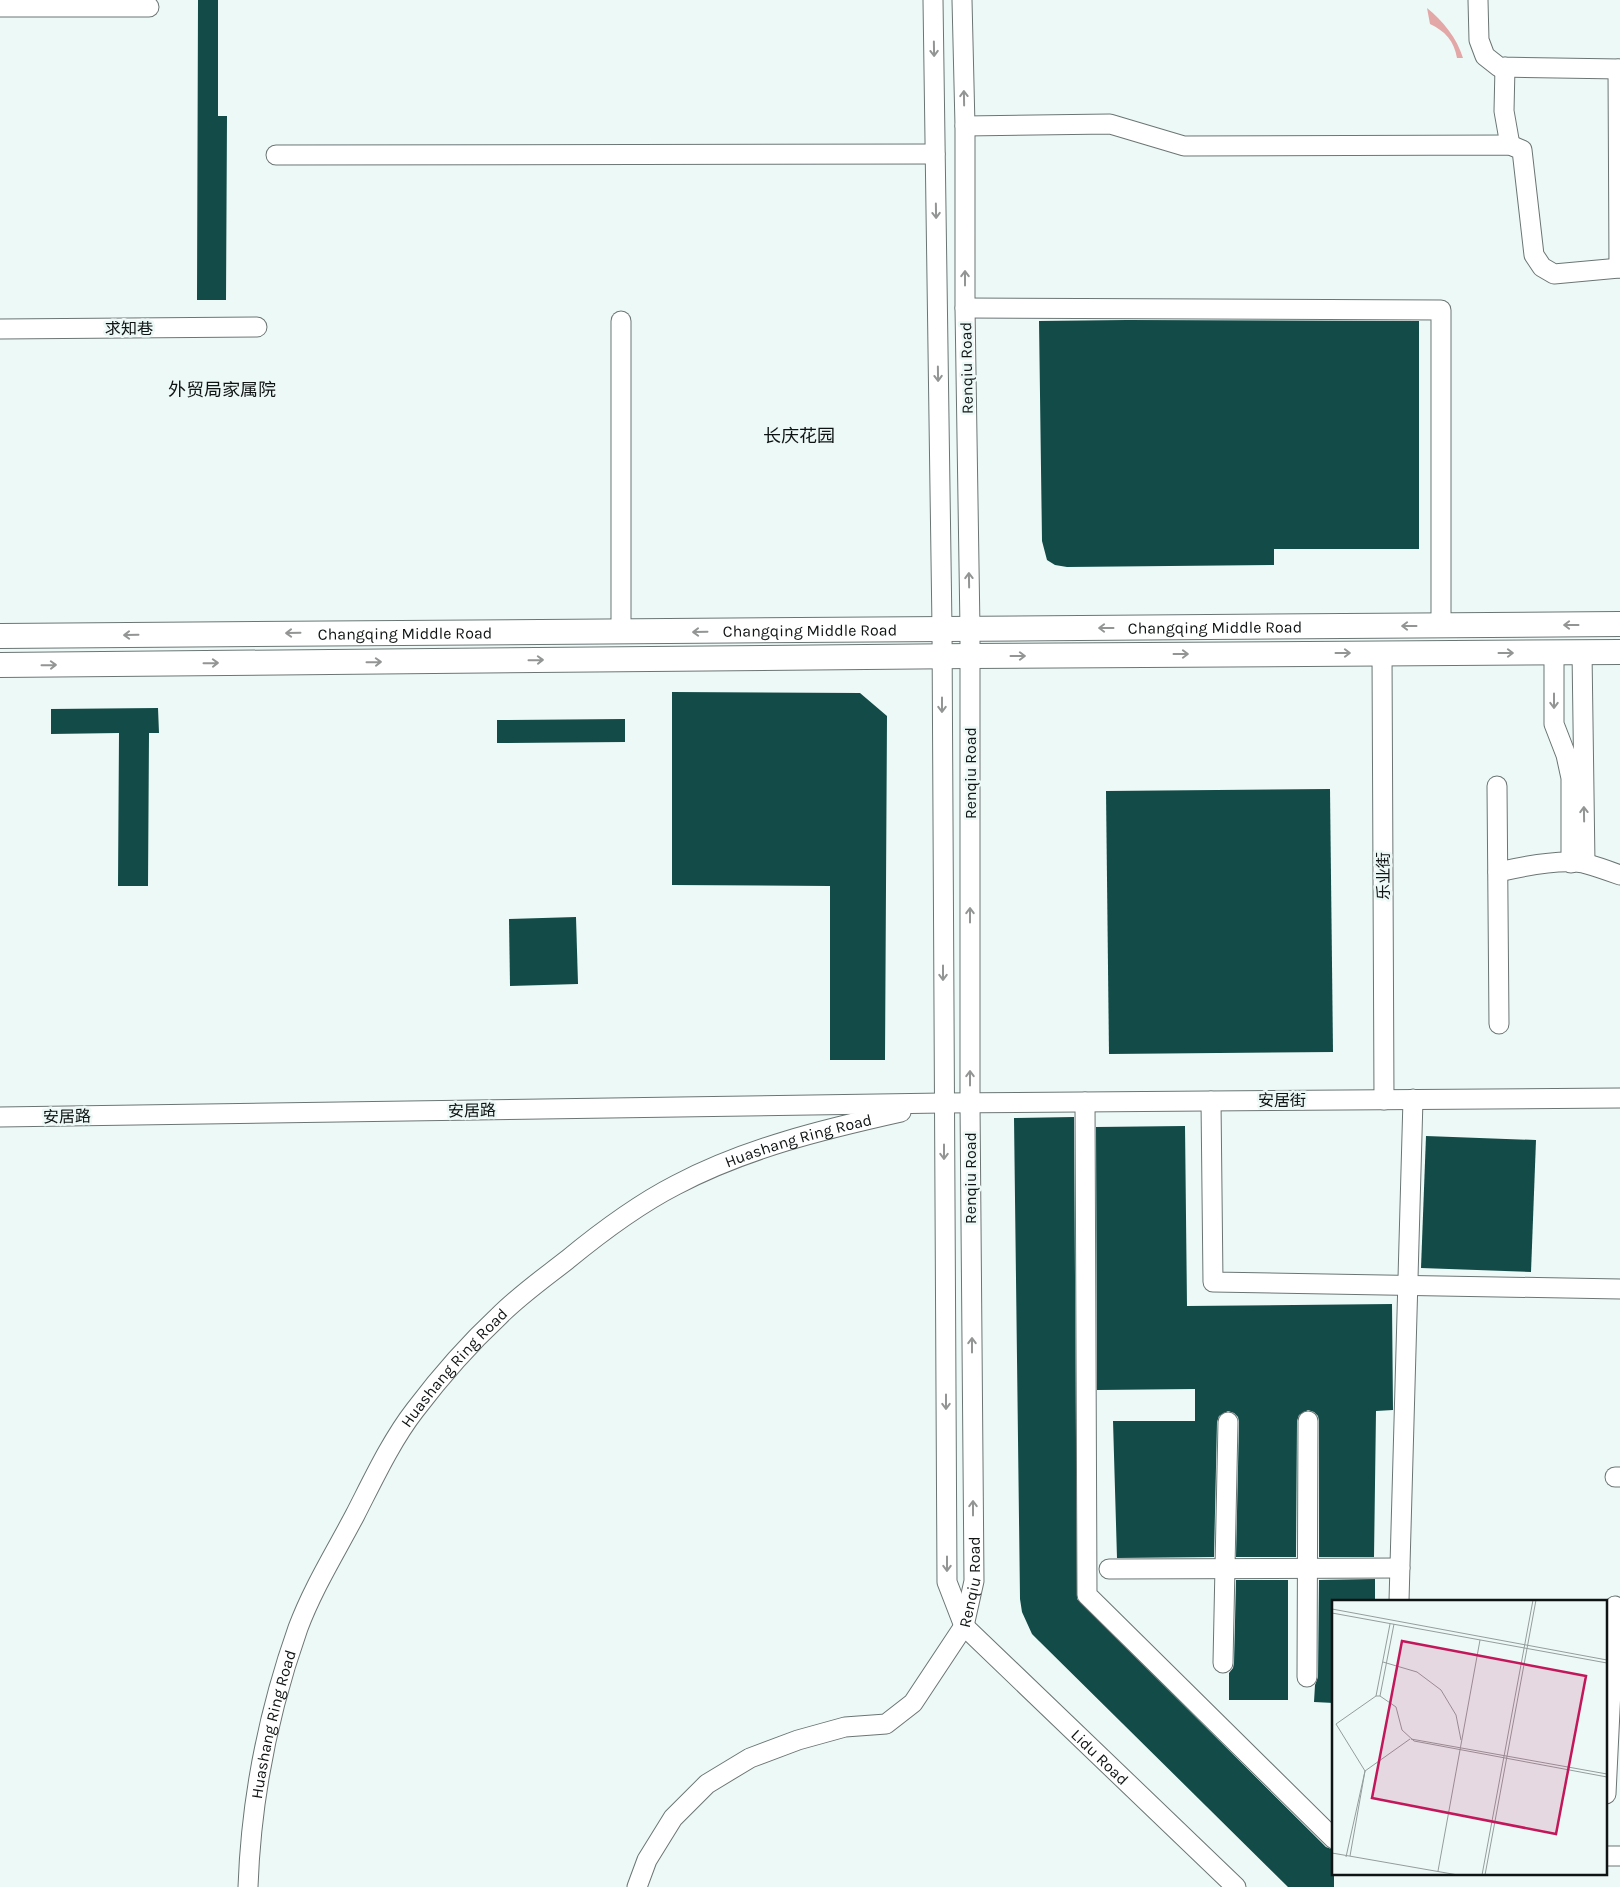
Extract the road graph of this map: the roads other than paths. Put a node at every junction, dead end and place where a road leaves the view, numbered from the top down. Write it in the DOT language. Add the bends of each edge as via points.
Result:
graph roads {
  1 [pos="933,0"];
  2 [pos="962,0"];
  3 [pos="1478,0"];
  4 [pos="0,7"];
  5 [pos="149,7"];
  6 [pos="1505,67"];
  7 [pos="1619,69"];
  8 [pos="965,126"];
  9 [pos="1510,145"];
  10 [pos="935,154"];
  11 [pos="276,155"];
  12 [pos="1619,268"];
  13 [pos="965,308"];
  14 [pos="621,321"];
  15 [pos="257,327"];
  16 [pos="0,329"];
  17 [pos="1620,624"];
  18 [pos="1441,626"];
  19 [pos="942,628"];
  20 [pos="970,629"];
  21 [pos="621,633"];
  22 [pos="0,636"];
  23 [pos="1582,652"];
  24 [pos="1620,652"];
  25 [pos="1382,653"];
  26 [pos="1554,653"];
  27 [pos="970,656"];
  28 [pos="942,657"];
  29 [pos="0,665"];
  30 [pos="1497,786"];
  31 [pos="1578,863"];
  32 [pos="1498,872"];
  33 [pos="1620,875"];
  34 [pos="1499,1024"];
  35 [pos="1620,1098"];
  36 [pos="1414,1099"];
  37 [pos="1384,1100"];
  38 [pos="1211,1101"];
  39 [pos="1085,1102"];
  40 [pos="944,1103"];
  41 [pos="970,1103"];
  42 [pos="0,1117"];
  43 [pos="1409,1285"];
  44 [pos="1620,1289"];
  45 [pos="1308,1421"];
  46 [pos="1228,1422"];
  47 [pos="1308,1568"];
  48 [pos="1400,1568"];
  49 [pos="1109,1569"];
  50 [pos="1225,1569"];
  51 [pos="1399,1600"];
  52 [pos="1615,1606"];
  53 [pos="964,1626"];
  54 [pos="1223,1663"];
  55 [pos="1307,1677"];
  56 [pos="1608,1752"];
  57 [pos="1332,1837"];
  58 [pos="248,1887"];
  59 [pos="637,1887"];
  60 [pos="1236,1887"];
  1 -- 10 [label="street, Renqiu Road, one-way"];
  8 -- 2 [label="street, Renqiu Road, one-way"];
  3 -- 6 [label="street" via="1479,40 1485,56 1499,67"];
  4 -- 5 [label="street"];
  6 -- 7 [label="street"];
  6 -- 9 [label="street" via="1504,111"];
  7 -- 12 [label="street"];
  8 -- 9 [label="street" via="1110,124 1184,146"];
  13 -- 8 [label="street, Renqiu Road, one-way"];
  9 -- 12 [label="street" via="1522,150 1534,255 1542,267 1554,274"];
  10 -- 11 [label="street"];
  10 -- 19 [label="street, Renqiu Road, one-way"];
  13 -- 18 [label="street" via="1441,310"];
  20 -- 13 [label="street, Renqiu Road, one-way"];
  14 -- 21 [label="street"];
  15 -- 16 [label="street, 求知巷"];
  17 -- 18 [label="main road, Changqing Middle Road, one-way"];
  18 -- 20 [label="main road, Changqing Middle Road, one-way"];
  19 -- 20 [label="main road, Changqing Middle Road"];
  19 -- 21 [label="main road, Changqing Middle Road, one-way"];
  19 -- 28 [label="street, Renqiu Road"];
  20 -- 27 [label="street, Renqiu Road"];
  21 -- 22 [label="main road, Changqing Middle Road, one-way"];
  23 -- 24 [label="main road, Changqing Middle Road"];
  23 -- 26 [label="main road, Changqing Middle Road"];
  31 -- 23 [label="street, one-way"];
  25 -- 26 [label="main road, Changqing Middle Road, one-way"];
  27 -- 25 [label="main road, Changqing Middle Road, one-way"];
  25 -- 37 [label="street, 乐业街"];
  26 -- 31 [label="street, one-way" via="1554,724 1571,778"];
  27 -- 28 [label="main road, Changqing Middle Road"];
  41 -- 27 [label="street, Renqiu Road, one-way"];
  29 -- 28 [label="main road, Changqing Middle Road, one-way"];
  28 -- 40 [label="street, Renqiu Road, one-way"];
  30 -- 32 [label="street"];
  31 -- 32 [label="street" via="1522,866"];
  31 -- 33 [label="street"];
  32 -- 34 [label="street"];
  35 -- 36 [label="street, 安居街"];
  36 -- 37 [label="street, 安居街"];
  36 -- 43 [label="street"];
  37 -- 38 [label="street, 安居街"];
  38 -- 39 [label="street, 安居街"];
  38 -- 43 [label="street" via="1213,1282"];
  39 -- 41 [label="street, 安居街"];
  39 -- 57 [label="street" via="1087,1595"];
  40 -- 41 [label="street, 安居街"];
  40 -- 42 [label="street, 安居路"];
  40 -- 53 [label="street, Renqiu Road, one-way" via="948,1582"];
  40 -- 58 [label="street, Huashang Ring Road" via="824,1130 723,1164 676,1185 631,1213 557,1268 500,1315 455,1361 413,1412 380,1467 322,1572 299,1627 265,1750"];
  53 -- 41 [label="street, Renqiu Road, one-way" via="974,1581"];
  43 -- 44 [label="street"];
  43 -- 48 [label="street"];
  45 -- 47 [label="street"];
  46 -- 50 [label="street"];
  47 -- 48 [label="street"];
  47 -- 50 [label="street"];
  47 -- 55 [label="street"];
  48 -- 51 [label="street"];
  49 -- 50 [label="street"];
  50 -- 54 [label="street"];
  52 -- 56 [label="street"];
  53 -- 59 [label="street" via="913,1703 886,1724 845,1727 798,1740 750,1758 707,1784 673,1818 647,1860"];
  53 -- 60 [label="street, Lidu Road"];
}
